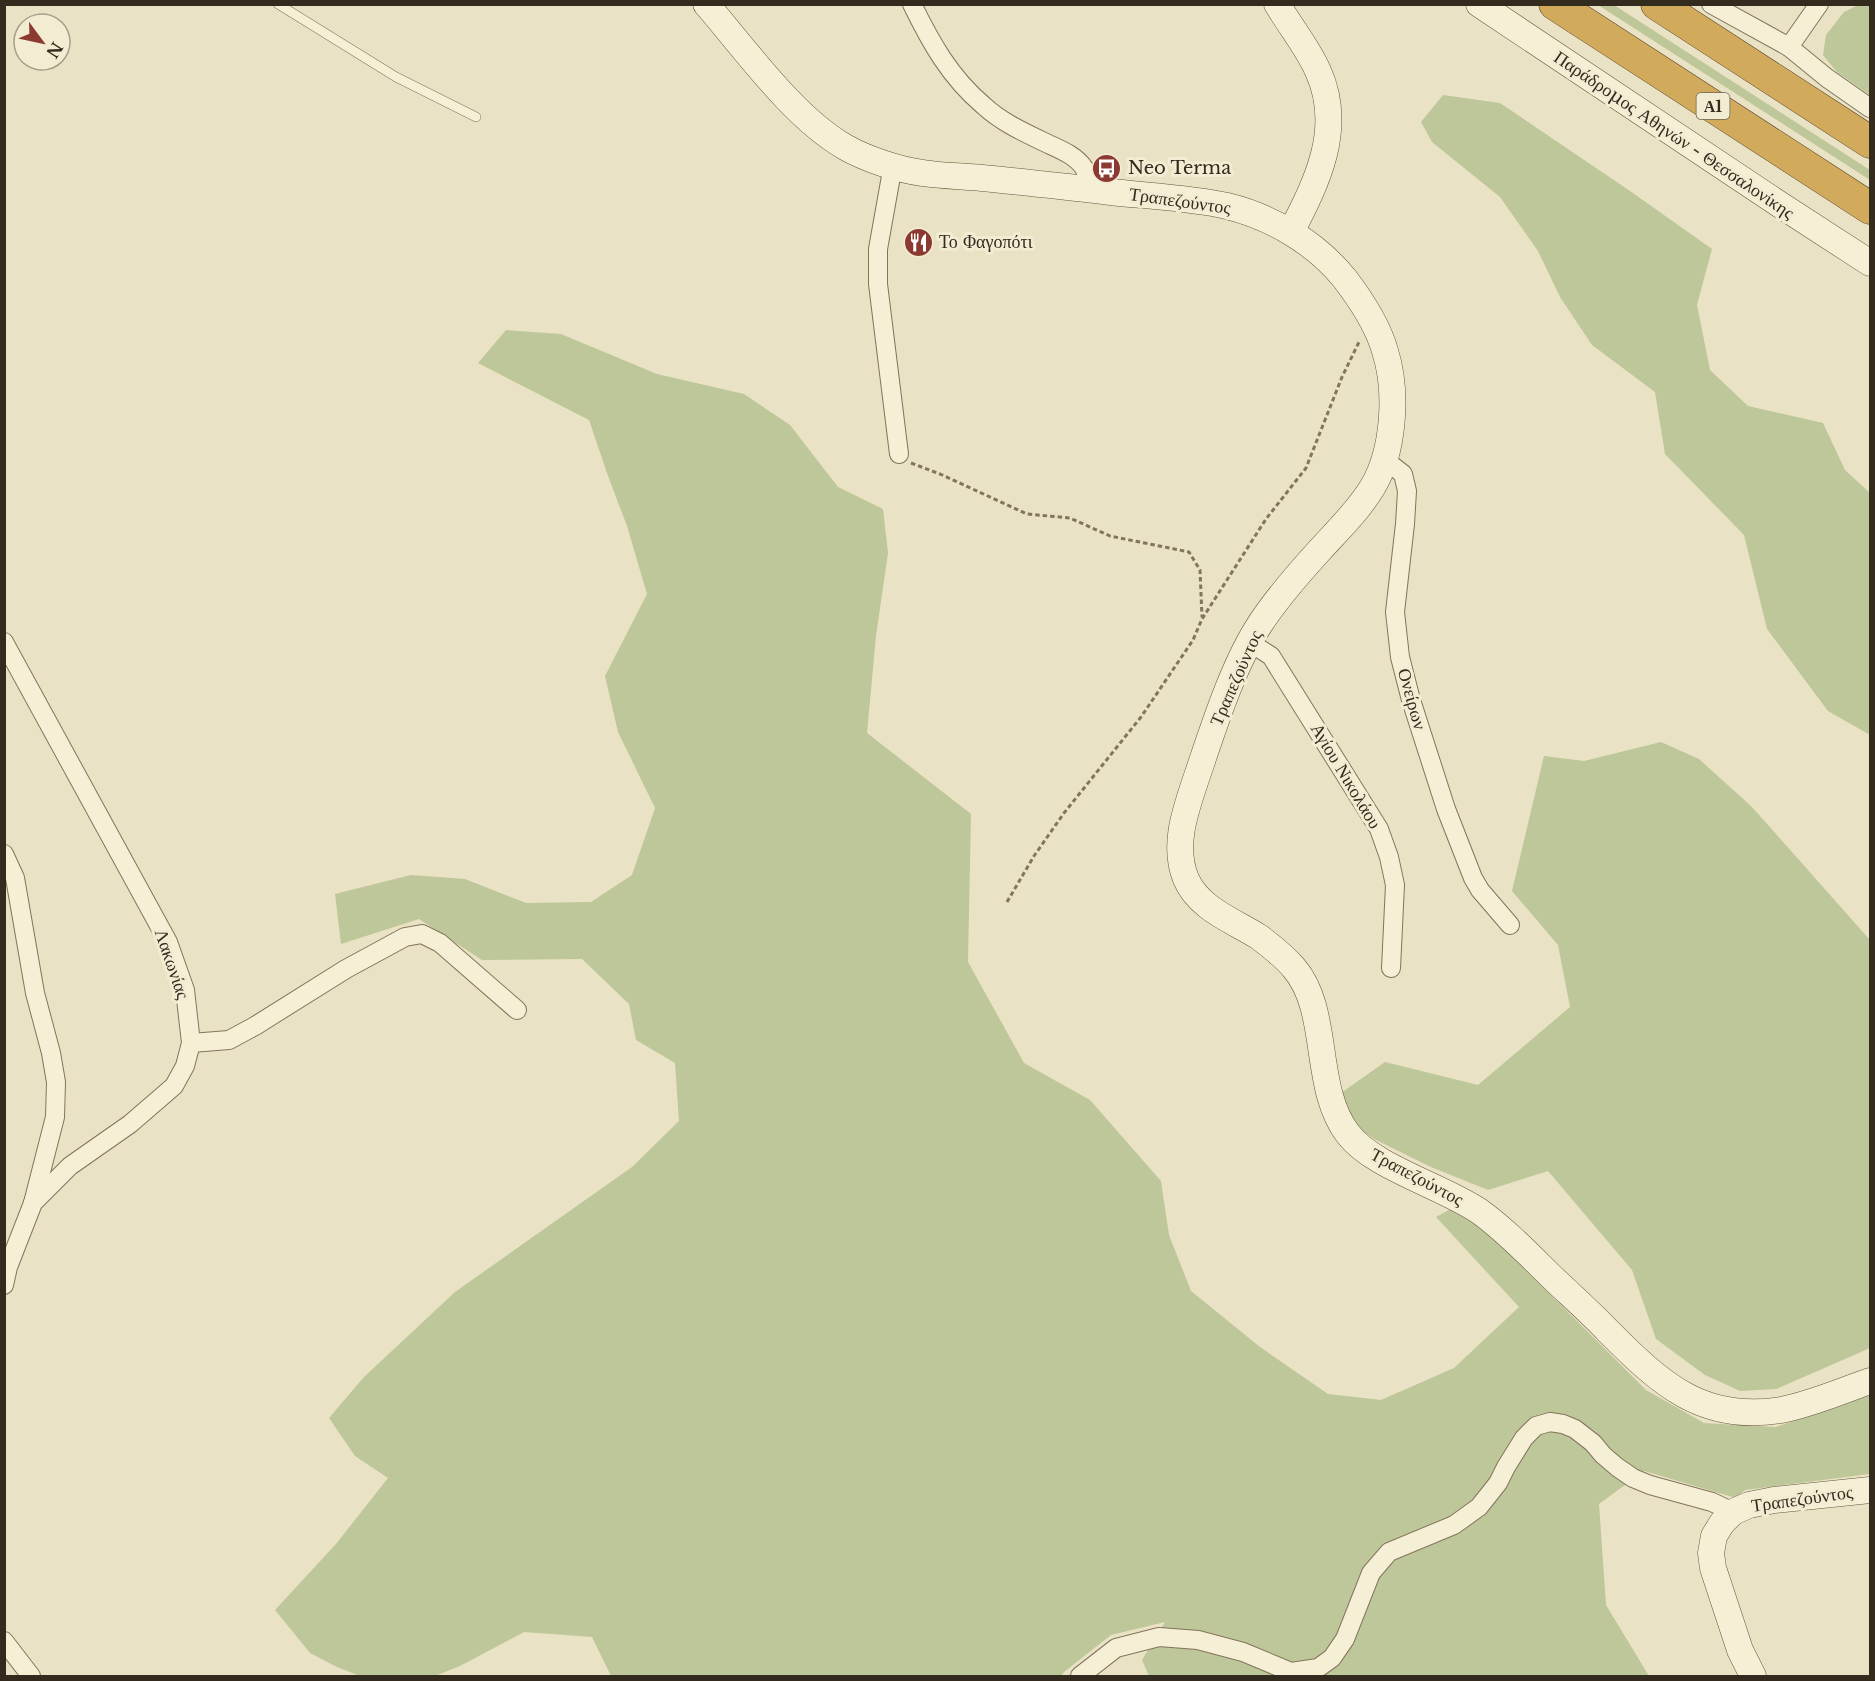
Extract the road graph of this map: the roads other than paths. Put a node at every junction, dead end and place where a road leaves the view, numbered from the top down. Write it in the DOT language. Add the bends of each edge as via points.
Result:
graph roads {
  1 [pos="278,4"];
  2 [pos="706,4"];
  3 [pos="912,4"];
  4 [pos="1277,4"];
  5 [pos="1479,4"];
  6 [pos="1555,4"];
  7 [pos="1657,4"];
  8 [pos="1711,4"];
  9 [pos="1819,4"];
  10 [pos="1789,47"];
  11 [pos="1870,108"];
  12 [pos="476,117"];
  13 [pos="1870,142"];
  14 [pos="893,165"];
  15 [pos="1089,190"];
  16 [pos="1870,208"];
  17 [pos="1291,232"];
  18 [pos="1870,263"];
  19 [pos="899,454"];
  20 [pos="1385,460"];
  21 [pos="4,642"];
  22 [pos="1249,642"];
  23 [pos="4,854"];
  24 [pos="1510,925"];
  25 [pos="1391,968"];
  26 [pos="517,1010"];
  27 [pos="191,1043"];
  28 [pos="33,1203"];
  29 [pos="4,1285"];
  30 [pos="1870,1381"];
  31 [pos="1870,1490"];
  32 [pos="1733,1512"];
  33 [pos="4,1641"];
  34 [pos="31,1677"];
  35 [pos="1080,1677"];
  36 [pos="1753,1677"];
  1 -- 12 [label="lane" via="396,77"];
  2 -- 14 [label="main road, Τραπεζούντος" via="803,114 844,146"];
  3 -- 15 [label="street" via="936,51 969,92 1012,126 1079,162 1088,177"];
  4 -- 17 [label="main road" via="1318,70 1326,95 1328,125 1324,157 1313,189"];
  5 -- 18 [label="main road, Παράδρομος Αθηνών - Θεσσαλονίκης"];
  6 -- 16 [label="highway, Α1"];
  7 -- 13 [label="highway"];
  8 -- 10 [label="street"];
  9 -- 10 [label="street"];
  10 -- 11 [label="street"];
  14 -- 15 [label="main road, Τραπεζούντος" via="919,173"];
  14 -- 19 [label="street" via="878,249 878,284"];
  15 -- 17 [label="main road, Τραπεζούντος" via="1215,204 1251,214"];
  17 -- 20 [label="main road, Τραπεζούντος" via="1329,261 1348,283 1385,350 1391,425"];
  20 -- 22 [label="main road, Τραπεζούντος" via="1370,492 1291,582"];
  20 -- 24 [label="street, Ονείρων" via="1403,474 1407,491 1395,612 1400,657 1411,700 1473,878"];
  21 -- 27 [label="street, Λακωνίας" via="168,942 185,990"];
  22 -- 25 [label="street, Αγίου Νικολάου" via="1271,656 1379,829 1395,885"];
  22 -- 30 [label="main road, Τραπεζούντος" via="1188,803 1181,834 1183,867 1190,887 1208,906 1282,955 1302,978 1313,1008 1333,1108 1353,1141 1478,1210 1644,1367 1695,1402 1737,1411 1776,1411"];
  23 -- 28 [label="street" via="15,878 35,993 56,1082 55,1117"];
  26 -- 27 [label="street" via="440,943 422,934 405,937 346,969 229,1040"];
  27 -- 28 [label="street, Λακωνίας" via="174,1086 130,1124 70,1166"];
  28 -- 29 [label="street, Λακωνίας"];
  31 -- 32 [label="main road, Τραπεζούντος" via="1774,1500"];
  32 -- 35 [label="street" via="1633,1478 1575,1429 1550,1422 1536,1425 1479,1508 1454,1525 1389,1552 1371,1573 1345,1639 1332,1658 1318,1668 1291,1672 1243,1652 1198,1640 1159,1636 1116,1647"];
  32 -- 36 [label="main road, Τραπεζούντος" via="1714,1536 1711,1553 1740,1650"];
  33 -- 34 [label="street"];
}
